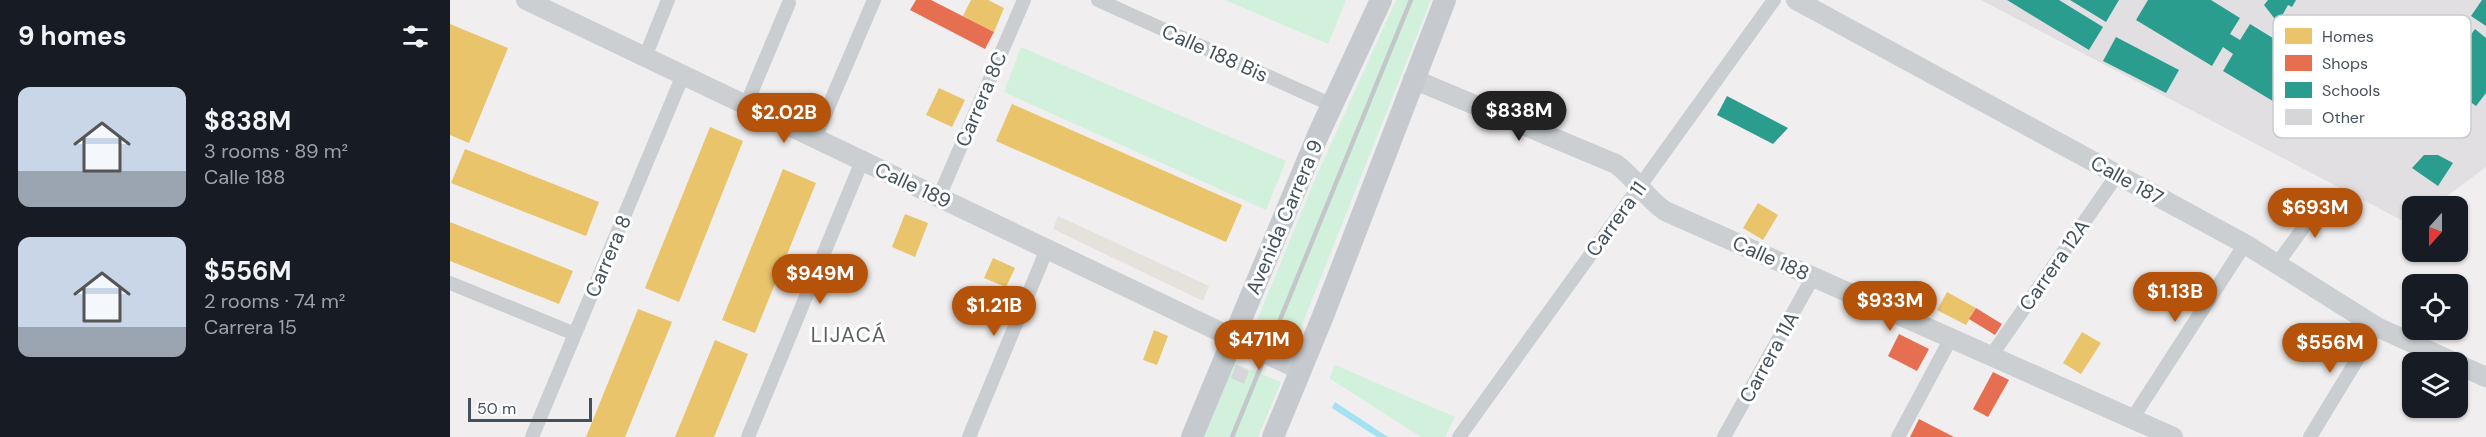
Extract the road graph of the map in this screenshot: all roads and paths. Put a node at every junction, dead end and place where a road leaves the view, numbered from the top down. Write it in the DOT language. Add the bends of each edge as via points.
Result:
graph roads {
  1 [pos="526,0"];
  2 [pos="668,0"];
  3 [pos="874,0"];
  4 [pos="1024,0"];
  5 [pos="1098,0"];
  6 [pos="1381,0"];
  7 [pos="1445,0"];
  8 [pos="1774,0"];
  9 [pos="1796,0"];
  10 [pos="789,3"];
  11 [pos="645,57"];
  12 [pos="683,75"];
  13 [pos="1413,78"];
  14 [pos="747,105"];
  15 [pos="1332,105"];
  16 [pos="815,138"];
  17 [pos="862,160"];
  18 [pos="2117,174"];
  19 [pos="1640,187"];
  20 [pos="2326,195"];
  21 [pos="939,197"];
  22 [pos="2245,244"];
  23 [pos="1047,249"];
  24 [pos="2277,264"];
  25 [pos="1813,277"];
  26 [pos="450,283"];
  27 [pos="2377,327"];
  28 [pos="575,334"];
  29 [pos="1233,338"];
  30 [pos="1951,338"];
  31 [pos="2432,352"];
  32 [pos="1991,356"];
  33 [pos="2468,369"];
  34 [pos="1300,370"];
  35 [pos="2486,377"];
  36 [pos="2132,419"];
  37 [pos="532,437"];
  38 [pos="748,437"];
  39 [pos="969,437"];
  40 [pos="1192,437"];
  41 [pos="1273,437"];
  42 [pos="1459,437"];
  43 [pos="1724,437"];
  44 [pos="1898,437"];
  45 [pos="2173,437"];
  46 [pos="2310,437"];
  1 -- 11 [label="street, Calle 189"];
  2 -- 11 [label="street"];
  3 -- 16 [label="street"];
  4 -- 21 [label="street, Carrera 8C"];
  5 -- 15 [label="street, Calle 188 Bis"];
  6 -- 15 [label="main road, Avenida Carrera 9"];
  7 -- 13 [label="main road"];
  8 -- 19 [label="street, Carrera 11"];
  9 -- 18 [label="street, Calle 187"];
  10 -- 14 [label="street"];
  11 -- 12 [label="street, Calle 189"];
  12 -- 14 [label="street, Calle 189"];
  12 -- 28 [label="street, Carrera 8"];
  13 -- 19 [label="street, Calle 188" via="1599,155 1629,174"];
  13 -- 34 [label="main road"];
  14 -- 16 [label="street, Calle 189"];
  15 -- 29 [label="main road, Avenida Carrera 9"];
  16 -- 17 [label="street, Calle 189"];
  17 -- 21 [label="street, Calle 189"];
  17 -- 38 [label="street"];
  18 -- 22 [label="street, Calle 187"];
  18 -- 32 [label="street, Carrera 12A"];
  19 -- 25 [label="street, Calle 188" via="1665,211"];
  19 -- 42 [label="street, Carrera 11"];
  20 -- 24 [label="street"];
  21 -- 23 [label="street, Calle 189"];
  22 -- 24 [label="street, Calle 187"];
  22 -- 36 [label="street"];
  23 -- 29 [label="street, Calle 189"];
  23 -- 39 [label="street"];
  24 -- 27 [label="street, Calle 187"];
  25 -- 30 [label="street, Calle 188"];
  25 -- 43 [label="street, Carrera 11A"];
  26 -- 28 [label="street"];
  27 -- 31 [label="street, Calle 187"];
  27 -- 46 [label="street"];
  28 -- 37 [label="street, Carrera 8"];
  29 -- 34 [label="street, Calle 189"];
  29 -- 40 [label="main road, Avenida Carrera 9"];
  30 -- 32 [label="street, Calle 188"];
  30 -- 44 [label="street"];
  32 -- 36 [label="street, Calle 188"];
  33 -- 35 [label="street, Calle 187"];
  34 -- 41 [label="main road"];
  36 -- 45 [label="street, Calle 188"];
}
